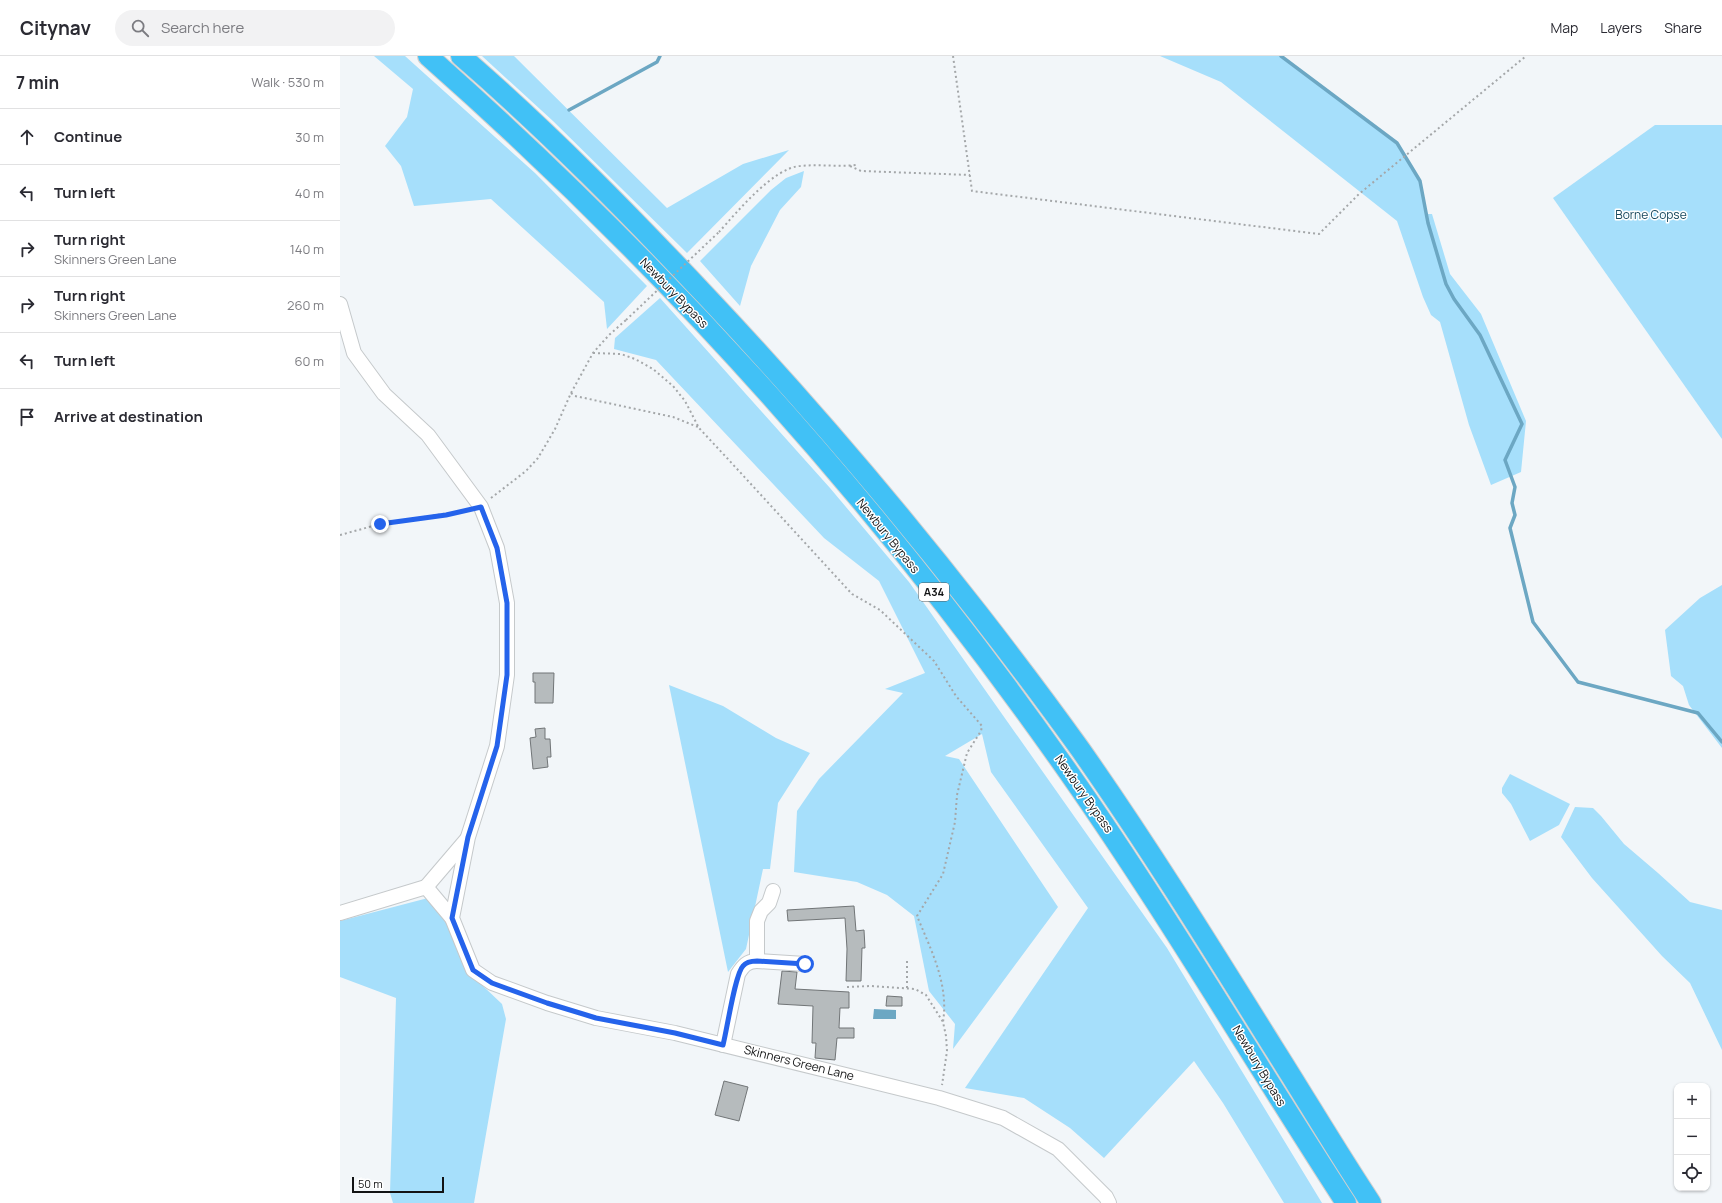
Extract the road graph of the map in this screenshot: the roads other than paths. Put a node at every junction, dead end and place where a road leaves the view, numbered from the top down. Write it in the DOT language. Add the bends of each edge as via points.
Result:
graph roads {
  1 [pos="428,56"];
  2 [pos="462,56"];
  3 [pos="340,304"];
  4 [pos="468,837"];
  5 [pos="426,887"];
  6 [pos="773,891"];
  7 [pos="340,913"];
  8 [pos="452,918"];
  9 [pos="757,961"];
  10 [pos="805,964"];
  11 [pos="723,1045"];
  12 [pos="1109,1203"];
  13 [pos="1346,1203"];
  14 [pos="1371,1203"];
  1 -- 13 [label="highway, Newbury Bypass / A34" via="559,177 691,311 781,409 915,568 998,674 1110,831"];
  2 -- 14 [label="highway, Newbury Bypass / A34" via="598,184 755,348 850,455 954,582 1058,718 1118,805 1195,922"];
  3 -- 4 [label="street" via="354,353 384,394 428,435 481,507 497,548 507,603 507,675 497,746"];
  4 -- 5 [label="street"];
  4 -- 8 [label="street"];
  5 -- 7 [label="street"];
  5 -- 8 [label="street, Skinners Green Lane"];
  6 -- 9 [label="street" via="757,921"];
  8 -- 11 [label="street, Skinners Green Lane" via="473,970 492,983 596,1018"];
  9 -- 10 [label="street"];
  9 -- 11 [label="street" via="750,961 738,974"];
  11 -- 12 [label="street, Skinners Green Lane" via="939,1098 1003,1118 1058,1149"];
}
